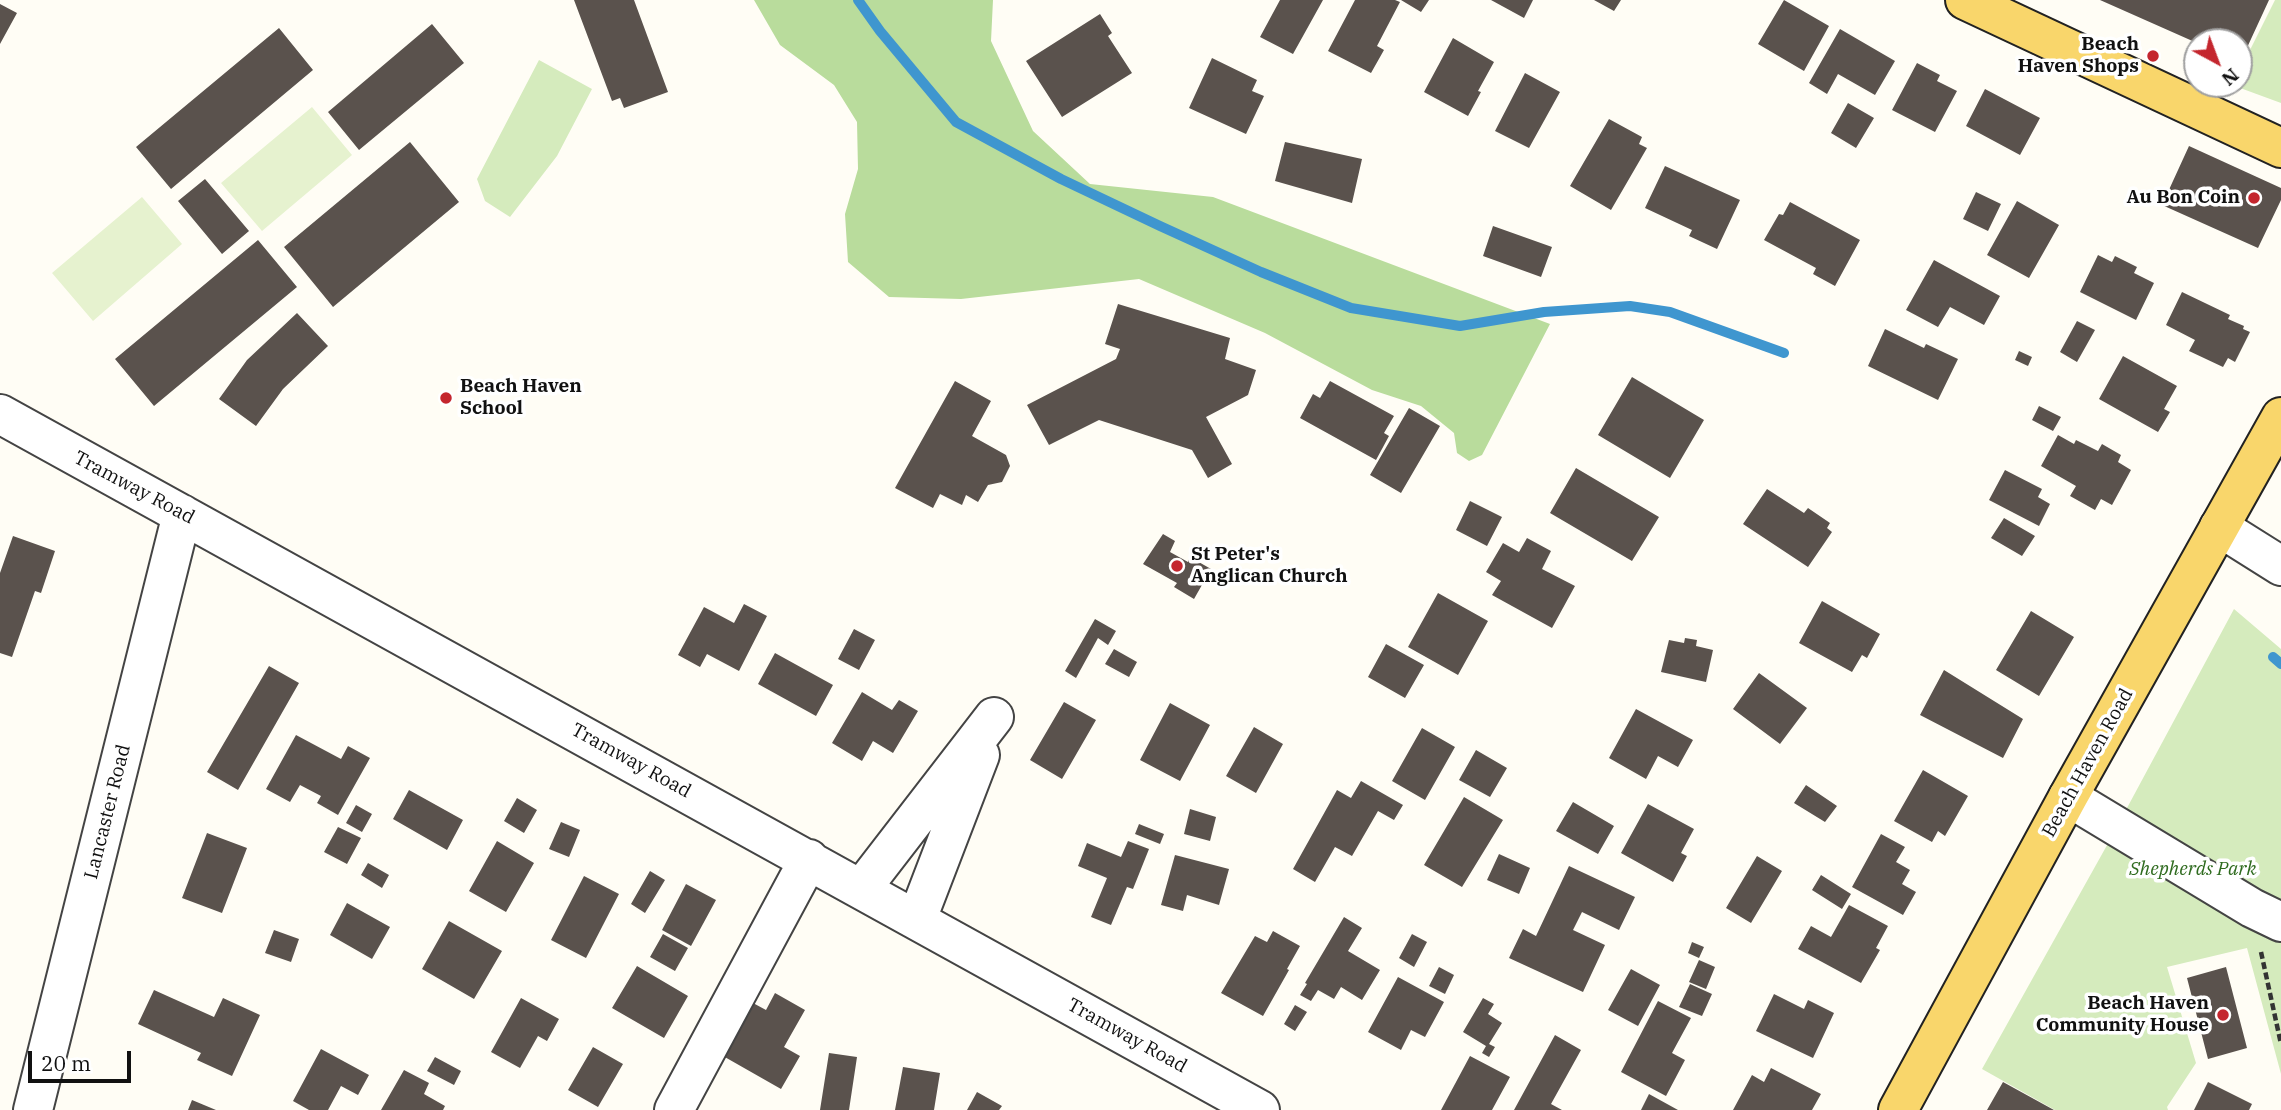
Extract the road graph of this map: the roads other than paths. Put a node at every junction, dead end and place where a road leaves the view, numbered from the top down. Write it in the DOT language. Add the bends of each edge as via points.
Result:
graph roads {
  1 [pos="1965,0"];
  2 [pos="2015,10"];
  3 [pos="2281,148"];
  4 [pos="0,414"];
  5 [pos="2281,417"];
  6 [pos="182,514"];
  7 [pos="2219,527"];
  8 [pos="2281,566"];
  9 [pos="2068,797"];
  10 [pos="809,859"];
  11 [pos="862,888"];
  12 [pos="917,919"];
  13 [pos="2270,934"];
  14 [pos="33,1110"];
  15 [pos="674,1110"];
  16 [pos="1261,1110"];
  17 [pos="1898,1110"];
  1 -- 2 [label="main road"];
  2 -- 3 [label="main road"];
  4 -- 6 [label="street, Tramway Road"];
  5 -- 7 [label="main road, Beach Haven Road"];
  6 -- 10 [label="street, Tramway Road"];
  6 -- 14 [label="street, Lancaster Road"];
  7 -- 8 [label="street"];
  7 -- 9 [label="main road, Beach Haven Road"];
  9 -- 13 [label="street" via="2252,908"];
  9 -- 17 [label="main road, Beach Haven Road"];
  10 -- 11 [label="street, Tramway Road"];
  10 -- 15 [label="street"];
  11 -- 12 [label="street, Tramway Road"];
  11 -- 12 [label="street" via="994,717"];
  12 -- 16 [label="street, Tramway Road"];
}
